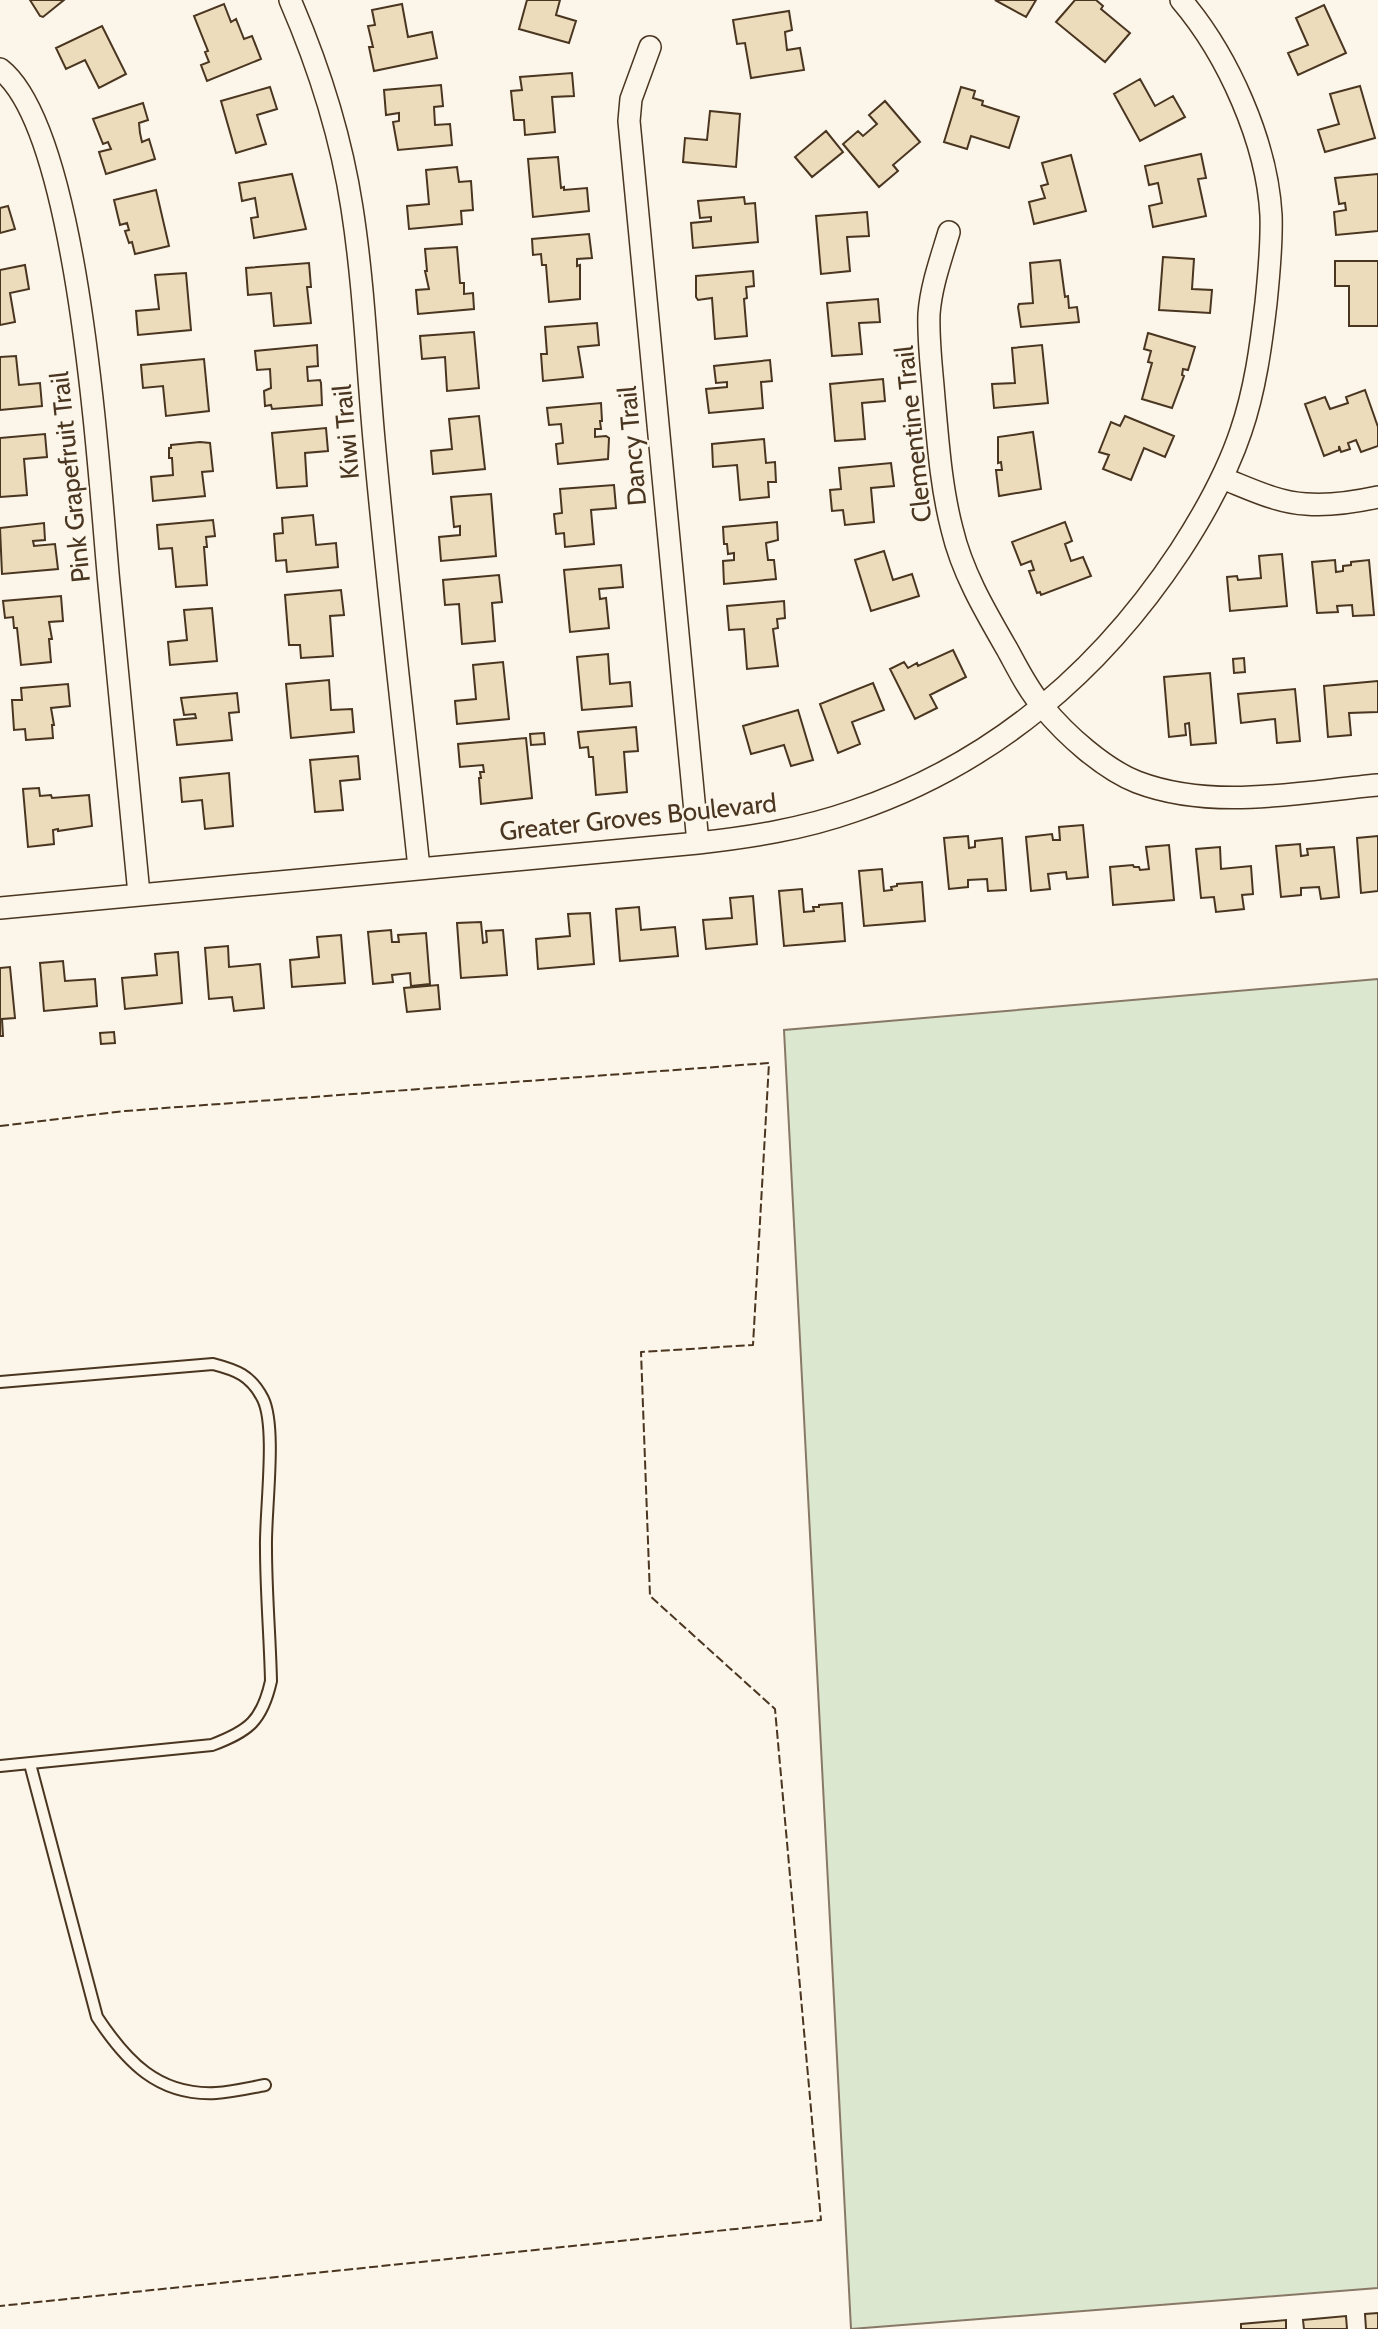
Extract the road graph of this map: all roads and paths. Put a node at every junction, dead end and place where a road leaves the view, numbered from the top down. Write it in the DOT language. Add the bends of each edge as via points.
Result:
graph roads {
  1 [pos="290,0"];
  2 [pos="1181,0"];
  3 [pos="650,47"];
  4 [pos="0,69"];
  5 [pos="949,232"];
  6 [pos="1222,478"];
  7 [pos="1378,497"];
  8 [pos="1043,707"];
  9 [pos="1378,785"];
  10 [pos="698,843"];
  11 [pos="419,868"];
  12 [pos="139,894"];
  13 [pos="0,908"];
  14 [pos="0,1382"];
  15 [pos="30,1764"];
  16 [pos="0,1766"];
  17 [pos="265,2085"];
  1 -- 11 [label="street, Kiwi Trail" via="330,106 352,205"];
  2 -- 6 [label="street, Greater Groves Boulevard" via="1213,43 1237,91 1261,156 1270,212 1271,256 1258,358 1241,432"];
  3 -- 10 [label="street, Dancy Trail" via="631,99 629,121"];
  4 -- 12 [label="street, Pink Grapefruit Trail" via="21,94 38,126 66,225 96,443"];
  5 -- 8 [label="street, Clementine Trail" via="929,315 939,458 952,529 983,607"];
  6 -- 7 [label="street" via="1304,504"];
  6 -- 8 [label="street, Greater Groves Boulevard" via="1157,585 1115,637"];
  8 -- 9 [label="street, Clementine Trail" via="1112,771 1173,791 1244,798"];
  8 -- 10 [label="street, Greater Groves Boulevard" via="957,765 879,802 798,827"];
  10 -- 11 [label="street, Greater Groves Boulevard"];
  11 -- 12 [label="street, Greater Groves Boulevard"];
  12 -- 13 [label="street, Greater Groves Boulevard"];
  14 -- 15 [label="lane" via="213,1364 237,1370 252,1383 264,1400 269,1430 266,1547 271,1681 255,1722 237,1736 212,1745"];
  15 -- 16 [label="lane"];
  15 -- 17 [label="lane" via="97,2017 117,2047 144,2073 176,2090 215,2093"];
}
